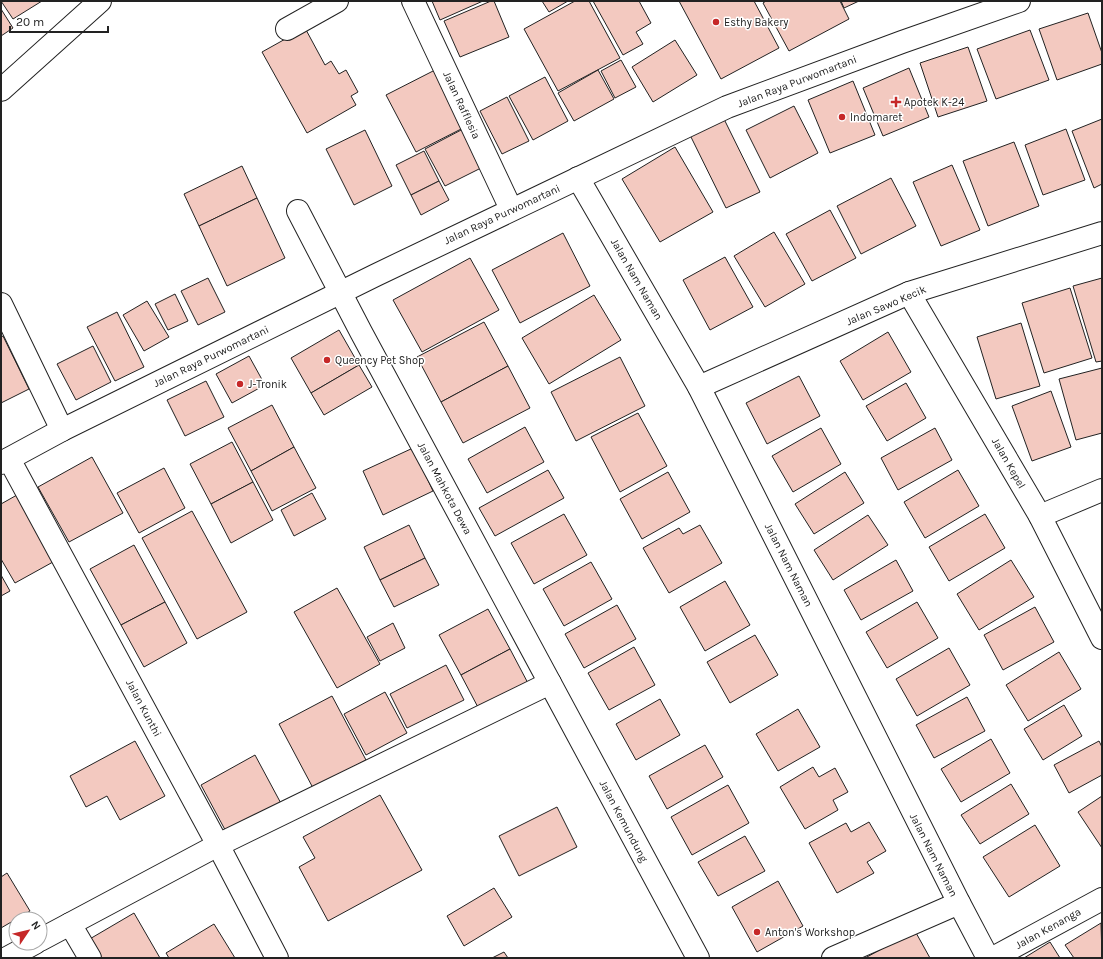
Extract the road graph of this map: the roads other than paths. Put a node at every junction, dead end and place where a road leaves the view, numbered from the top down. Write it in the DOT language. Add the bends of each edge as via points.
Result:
graph roads {
  1 [pos="100,1"];
  2 [pos="337,1"];
  3 [pos="413,1"];
  4 [pos="1018,1"];
  5 [pos="287,29"];
  6 [pos="1,90"];
  7 [pos="578,178"];
  8 [pos="511,209"];
  9 [pos="298,211"];
  10 [pos="1102,233"];
  11 [pos="340,293"];
  12 [pos="909,293"];
  13 [pos="1,304"];
  14 [pos="699,387"];
  15 [pos="62,430"];
  16 [pos="5,461"];
  17 [pos="1102,490"];
  18 [pos="1040,516"];
  19 [pos="1102,638"];
  20 [pos="550,683"];
  21 [pos="218,846"];
  22 [pos="1102,899"];
  23 [pos="959,903"];
  24 [pos="70,924"];
  25 [pos="48,936"];
  26 [pos="20,951"];
  27 [pos="6,958"];
  28 [pos="90,958"];
  29 [pos="277,958"];
  30 [pos="698,958"];
  31 [pos="833,958"];
  32 [pos="988,958"];
  33 [pos="993,958"];
  1 -- 6 [label="street"];
  2 -- 5 [label="street"];
  3 -- 8 [label="street, Jalan Rafflesia"];
  4 -- 7 [label="street, Jalan Raya Purwomartani" via="727,107"];
  7 -- 8 [label="street, Jalan Raya Purwomartani"];
  7 -- 14 [label="street, Jalan Nam Naman"];
  8 -- 11 [label="street, Jalan Raya Purwomartani"];
  9 -- 11 [label="street, Jalan Mahkota Dewa"];
  10 -- 12 [label="street, Jalan Sawo Kecik"];
  11 -- 15 [label="street, Jalan Raya Purwomartani"];
  11 -- 20 [label="street, Jalan Mahkota Dewa"];
  12 -- 14 [label="street, Jalan Sawo Kecik"];
  12 -- 18 [label="street, Jalan Kepel"];
  13 -- 15 [label="street"];
  14 -- 23 [label="street, Jalan Nam Naman"];
  15 -- 16 [label="street, Jalan Raya Purwomartani"];
  16 -- 21 [label="street, Jalan Kunthi"];
  17 -- 18 [label="street"];
  18 -- 19 [label="street, Jalan Kepel"];
  20 -- 21 [label="street"];
  20 -- 30 [label="street, Jalan Kemundung"];
  21 -- 24 [label="street"];
  21 -- 29 [label="street, Jalan Kunthi"];
  22 -- 33 [label="street, Jalan Kenanga"];
  23 -- 31 [label="street"];
  23 -- 32 [label="street, Jalan Nam Naman"];
  24 -- 25 [label="street"];
  24 -- 28 [label="street"];
  26 -- 27 [label="street"];
}
